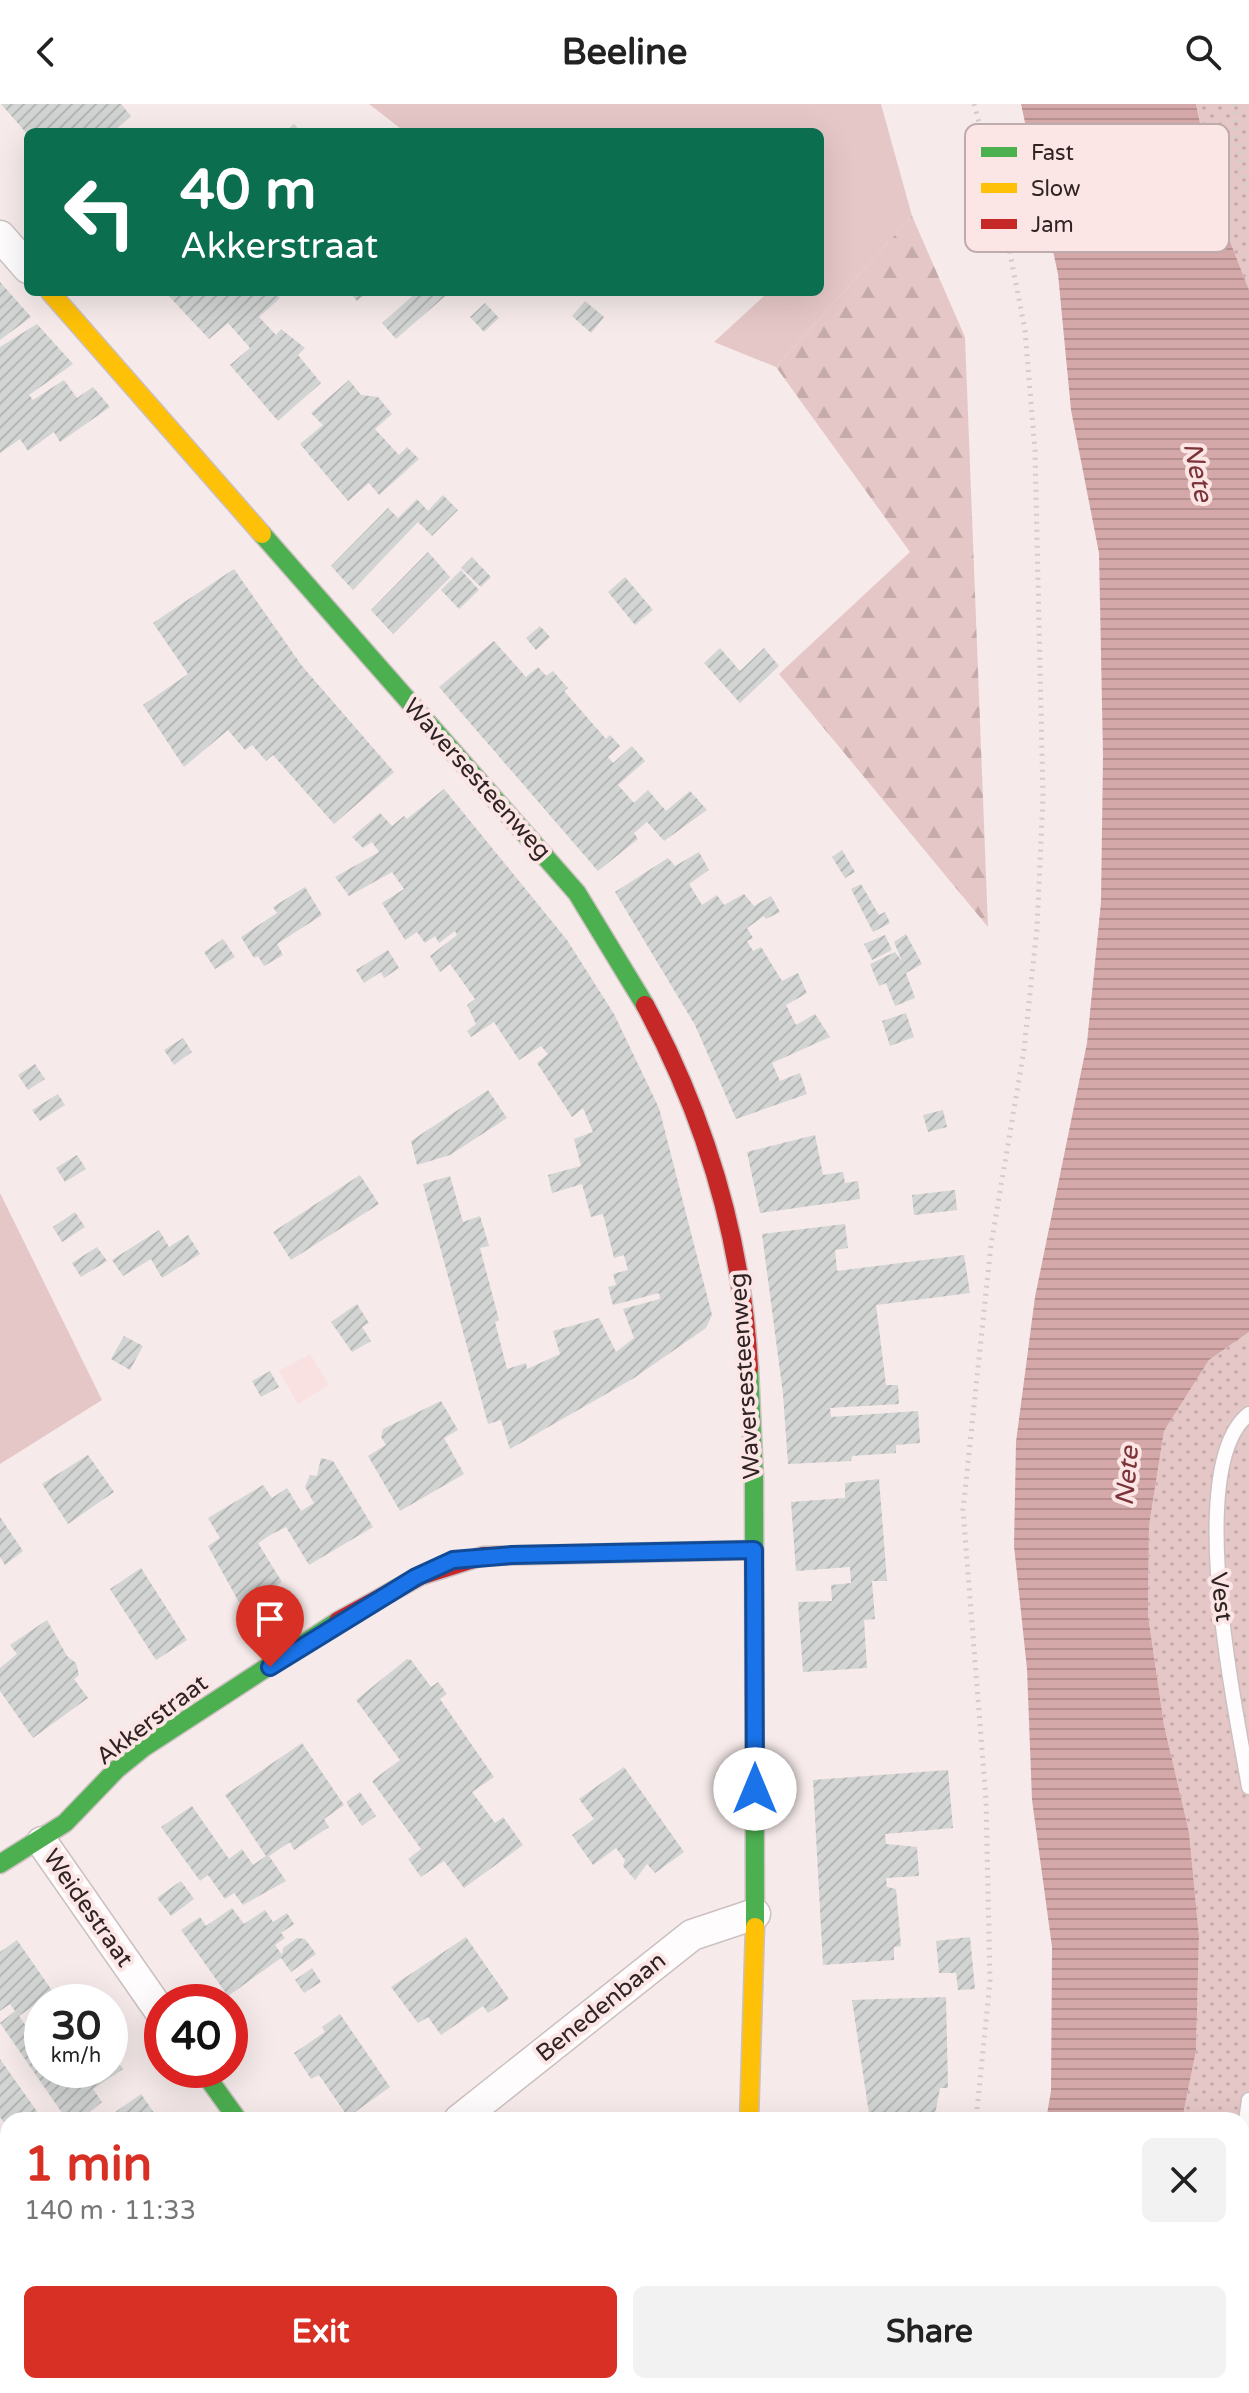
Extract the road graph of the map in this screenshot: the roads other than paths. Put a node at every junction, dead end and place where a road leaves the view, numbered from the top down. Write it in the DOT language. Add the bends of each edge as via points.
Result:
graph roads {
  1 [pos="0,236"];
  2 [pos="24,263"];
  3 [pos="54,296"];
  4 [pos="1249,1414"];
  5 [pos="754,1550"];
  6 [pos="1249,1787"];
  7 [pos="42,1842"];
  8 [pos="0,1864"];
  9 [pos="755,1914"];
  10 [pos="144,1988"];
  11 [pos="215,2088"];
  12 [pos="232,2112"];
  13 [pos="469,2112"];
  14 [pos="750,2112"];
  1 -- 2 [label="street"];
  3 -- 5 [label="street, Waversesteenweg" via="577,893 638,988 683,1077 715,1167 743,1290"];
  4 -- 6 [label="lane, Vest" via="1222,1459 1215,1550"];
  5 -- 7 [label="street, Akkerstraat" via="453,1560 327,1630 179,1725 118,1769 87,1805"];
  5 -- 9 [label="street, Waversesteenweg"];
  7 -- 8 [label="street, Akkerstraat"];
  7 -- 10 [label="street, Weidestraat"];
  9 -- 13 [label="street, Benedenbaan" via="692,1935"];
  9 -- 14 [label="street, Waversesteenweg"];
  11 -- 12 [label="street"];
}
